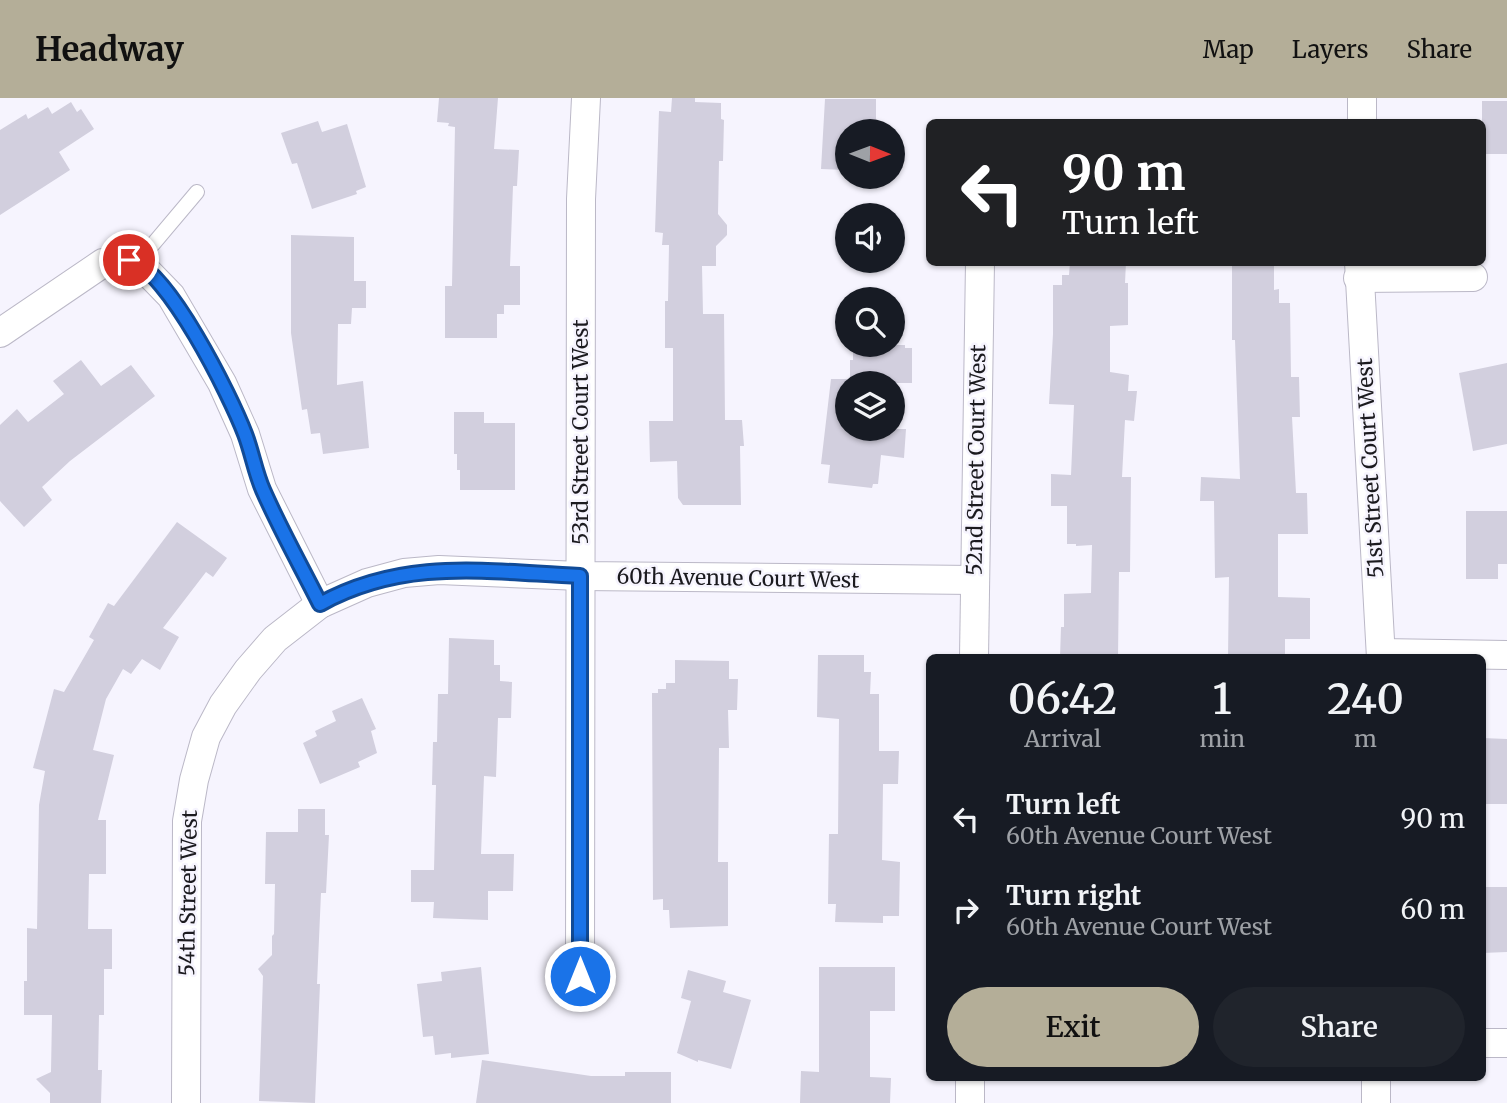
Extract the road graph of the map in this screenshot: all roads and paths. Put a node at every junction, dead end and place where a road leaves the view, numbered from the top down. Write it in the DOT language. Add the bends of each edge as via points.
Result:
graph roads {
  1 [pos="586,98"];
  2 [pos="1363,98"];
  3 [pos="1362,119"];
  4 [pos="197,192"];
  5 [pos="134,261"];
  6 [pos="980,266"];
  7 [pos="1359,270"];
  8 [pos="1474,277"];
  9 [pos="0,333"];
  10 [pos="580,576"];
  11 [pos="974,580"];
  12 [pos="320,604"];
  13 [pos="974,654"];
  14 [pos="1381,654"];
  15 [pos="1486,655"];
  16 [pos="1507,655"];
  17 [pos="580,976"];
  18 [pos="1486,1043"];
  19 [pos="1507,1043"];
  20 [pos="970,1081"];
  21 [pos="1376,1081"];
  22 [pos="186,1103"];
  23 [pos="970,1103"];
  24 [pos="1376,1103"];
  1 -- 10 [label="street, 53rd Street Court West" via="581,199"];
  2 -- 3 [label="street"];
  4 -- 5 [label="lane"];
  5 -- 9 [label="street" via="103,263"];
  5 -- 12 [label="street" via="171,296 222,383 245,433 262,488"];
  6 -- 11 [label="street, 52nd Street Court West"];
  7 -- 8 [label="street, 51st Street Court West"];
  7 -- 14 [label="street, 51st Street Court West"];
  10 -- 11 [label="street, 60th Avenue Court West"];
  10 -- 12 [label="street, 60th Avenue Court West" via="439,570 404,573"];
  10 -- 17 [label="street, 53rd Street Court West"];
  11 -- 13 [label="street, 52nd Street Court West"];
  12 -- 22 [label="street, 54th Street West" via="275,639 248,670 206,737 194,780 187,821"];
  15 -- 16 [label="street"];
  18 -- 19 [label="street"];
  20 -- 23 [label="street"];
  21 -- 24 [label="street"];
}
